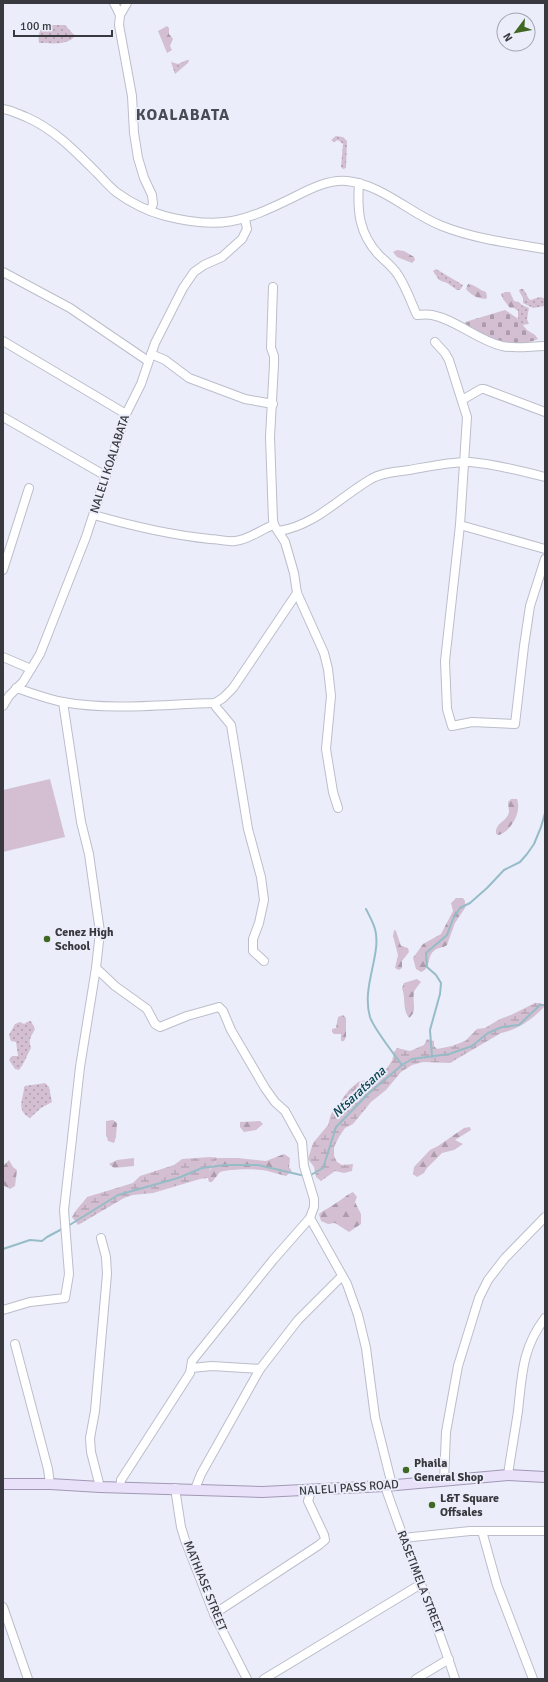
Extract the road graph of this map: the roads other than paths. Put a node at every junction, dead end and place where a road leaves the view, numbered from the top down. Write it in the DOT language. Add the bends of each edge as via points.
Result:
graph roads {
  1 [pos="114,3"];
  2 [pos="126,3"];
  3 [pos="120,15"];
  4 [pos="3,109"];
  5 [pos="359,183"];
  6 [pos="150,212"];
  7 [pos="245,219"];
  8 [pos="545,249"];
  9 [pos="3,272"];
  10 [pos="272,287"];
  11 [pos="3,342"];
  12 [pos="435,342"];
  13 [pos="545,346"];
  14 [pos="149,358"];
  15 [pos="462,400"];
  16 [pos="273,404"];
  17 [pos="545,412"];
  18 [pos="126,414"];
  19 [pos="3,417"];
  20 [pos="463,462"];
  21 [pos="106,476"];
  22 [pos="545,477"];
  23 [pos="29,488"];
  24 [pos="94,515"];
  25 [pos="460,525"];
  26 [pos="276,528"];
  27 [pos="545,549"];
  28 [pos="545,559"];
  29 [pos="3,570"];
  30 [pos="297,593"];
  31 [pos="3,657"];
  32 [pos="31,669"];
  33 [pos="16,688"];
  34 [pos="63,702"];
  35 [pos="215,703"];
  36 [pos="3,706"];
  37 [pos="338,808"];
  38 [pos="264,961"];
  39 [pos="96,968"];
  40 [pos="545,1217"];
  41 [pos="310,1218"];
  42 [pos="101,1238"];
  43 [pos="342,1276"];
  44 [pos="3,1310"];
  45 [pos="545,1318"];
  46 [pos="15,1344"];
  47 [pos="191,1368"];
  48 [pos="260,1369"];
  49 [pos="508,1475"];
  50 [pos="545,1477"];
  51 [pos="444,1481"];
  52 [pos="3,1484"];
  53 [pos="50,1484"];
  54 [pos="389,1485"];
  55 [pos="100,1487"];
  56 [pos="120,1488"];
  57 [pos="175,1488"];
  58 [pos="195,1489"];
  59 [pos="311,1491"];
  60 [pos="482,1531"];
  61 [pos="545,1531"];
  62 [pos="402,1538"];
  63 [pos="421,1584"];
  64 [pos="3,1607"];
  65 [pos="214,1614"];
  66 [pos="449,1659"];
  67 [pos="28,1679"];
  68 [pos="247,1679"];
  69 [pos="264,1679"];
  70 [pos="416,1679"];
  71 [pos="455,1679"];
  72 [pos="533,1679"];
  1 -- 3 [label="street"];
  2 -- 3 [label="street"];
  3 -- 6 [label="street" via="119,25 132,96 138,158 152,195"];
  4 -- 6 [label="street" via="52,131 115,191"];
  5 -- 7 [label="street" via="330,183"];
  5 -- 8 [label="street" via="386,194 440,225 478,237"];
  5 -- 13 [label="street" via="362,227 378,254 393,268 417,315 431,314 448,320 477,337 502,346"];
  6 -- 7 [label="street" via="202,224"];
  7 -- 14 [label="street, NALELI KOALABATA" via="247,229 242,239 222,257 194,272 183,288"];
  9 -- 14 [label="street" via="70,308"];
  10 -- 16 [label="street"];
  11 -- 18 [label="street"];
  12 -- 15 [label="street" via="449,360"];
  14 -- 16 [label="street" via="165,360 189,378 245,399"];
  14 -- 18 [label="street, NALELI KOALABATA" via="141,384"];
  15 -- 17 [label="street" via="481,388"];
  15 -- 20 [label="street" via="467,417"];
  16 -- 26 [label="street" via="270,437"];
  18 -- 21 [label="street, NALELI KOALABATA"];
  19 -- 21 [label="street"];
  20 -- 22 [label="street"];
  20 -- 25 [label="street"];
  20 -- 26 [label="street" via="373,477 314,518 292,528"];
  21 -- 24 [label="street, NALELI KOALABATA"];
  23 -- 29 [label="street"];
  24 -- 26 [label="street" via="147,529 235,541 264,528"];
  24 -- 32 [label="street, NALELI KOALABATA" via="40,654"];
  25 -- 27 [label="street"];
  25 -- 28 [label="street" via="446,661 447,709 452,726 472,722 516,724 530,606"];
  26 -- 30 [label="street" via="288,552"];
  30 -- 35 [label="street" via="233,688"];
  30 -- 37 [label="street" via="324,653 328,669 332,696 326,749"];
  31 -- 32 [label="street"];
  32 -- 33 [label="street, NALELI KOALABATA"];
  33 -- 34 [label="street"];
  33 -- 36 [label="street, NALELI KOALABATA"];
  34 -- 35 [label="street" via="139,706"];
  34 -- 39 [label="street" via="100,932"];
  35 -- 38 [label="street" via="231,725 248,828 261,877 264,900 253,939 253,951"];
  39 -- 41 [label="street" via="115,986 147,1009 155,1024 160,1027 209,1009 219,1007 223,1011 231,1030 265,1088 285,1111 302,1142 304,1166 314,1199"];
  39 -- 44 [label="street" via="80,1067 64,1210 69,1274 65,1298 30,1302"];
  40 -- 51 [label="street" via="505,1258 488,1280 479,1298 458,1366 446,1432"];
  41 -- 43 [label="street, RASETIMELA STREET"];
  41 -- 47 [label="street" via="216,1330 192,1361"];
  42 -- 55 [label="street" via="107,1274 95,1411 90,1438"];
  43 -- 48 [label="street" via="298,1320"];
  43 -- 54 [label="street, RASETIMELA STREET" via="361,1325"];
  45 -- 49 [label="street" via="530,1343 522,1370"];
  46 -- 53 [label="street"];
  47 -- 48 [label="street" via="212,1366"];
  47 -- 56 [label="street" via="121,1480"];
  48 -- 58 [label="street"];
  49 -- 50 [label="main road, NALELI PASS ROAD"];
  49 -- 51 [label="main road, NALELI PASS ROAD"];
  51 -- 54 [label="main road, NALELI PASS ROAD"];
  52 -- 53 [label="main road, NALELI PASS ROAD"];
  53 -- 55 [label="main road, NALELI PASS ROAD"];
  54 -- 59 [label="main road, NALELI PASS ROAD"];
  54 -- 62 [label="street, RASETIMELA STREET"];
  55 -- 56 [label="main road, NALELI PASS ROAD"];
  56 -- 57 [label="main road, NALELI PASS ROAD"];
  57 -- 58 [label="main road, NALELI PASS ROAD"];
  57 -- 65 [label="street, MATHIASE STREET" via="181,1527"];
  58 -- 59 [label="main road, NALELI PASS ROAD"];
  59 -- 65 [label="street" via="308,1501 325,1540"];
  60 -- 61 [label="street"];
  60 -- 62 [label="street"];
  60 -- 72 [label="street" via="497,1585"];
  62 -- 63 [label="street, RASETIMELA STREET"];
  63 -- 66 [label="street, RASETIMELA STREET"];
  63 -- 69 [label="street"];
  64 -- 67 [label="street"];
  65 -- 68 [label="street, MATHIASE STREET"];
  66 -- 70 [label="street"];
  66 -- 71 [label="street, RASETIMELA STREET"];
}
